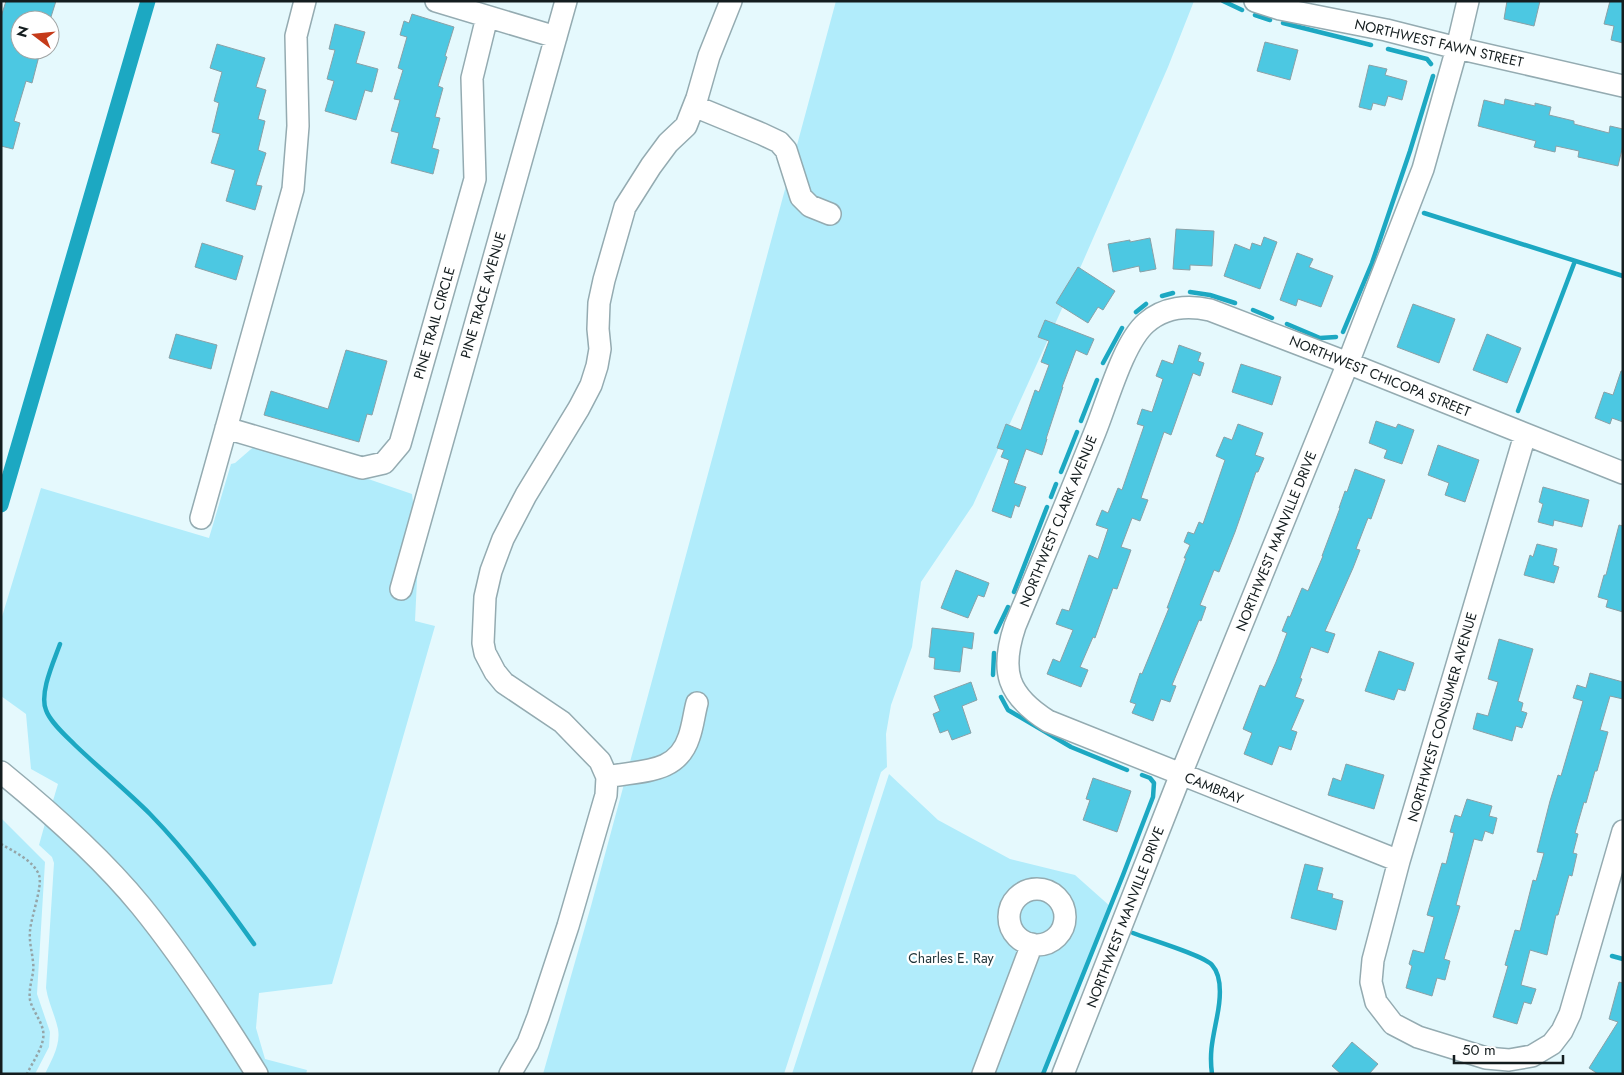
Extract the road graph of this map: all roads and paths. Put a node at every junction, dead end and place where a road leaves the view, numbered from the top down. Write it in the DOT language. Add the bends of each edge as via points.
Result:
graph roads {
  1 [pos="305,1"];
  2 [pos="436,1"];
  3 [pos="566,1"];
  4 [pos="731,1"];
  5 [pos="1255,1"];
  6 [pos="1468,1"];
  7 [pos="487,17"];
  8 [pos="556,37"];
  9 [pos="1457,48"];
  10 [pos="1623,86"];
  11 [pos="694,106"];
  12 [pos="830,214"];
  13 [pos="1138,331"];
  14 [pos="1348,364"];
  15 [pos="226,428"];
  16 [pos="1525,435"];
  17 [pos="1623,473"];
  18 [pos="201,518"];
  19 [pos="401,589"];
  20 [pos="697,703"];
  21 [pos="1032,710"];
  22 [pos="1,772"];
  23 [pos="1181,774"];
  24 [pos="607,777"];
  25 [pos="1623,831"];
  26 [pos="1,844"];
  27 [pos="1399,861"];
  28 [pos="1032,944"];
  29 [pos="27,1074"];
  30 [pos="258,1074"];
  31 [pos="510,1074"];
  32 [pos="983,1074"];
  33 [pos="1063,1074"];
  1 -- 15 [label="street" via="296,36 298,126 293,189"];
  2 -- 7 [label="street"];
  3 -- 8 [label="street, PINE TRACE AVENUE"];
  4 -- 11 [label="street"];
  5 -- 9 [label="street, NORTHWEST FAWN STREET"];
  6 -- 9 [label="street, NORTHWEST MANVILLE DRIVE"];
  7 -- 8 [label="street"];
  7 -- 15 [label="street, PINE TRAIL CIRCLE" via="472,78 475,179 400,444 384,463 362,468"];
  8 -- 19 [label="street, PINE TRACE AVENUE"];
  9 -- 10 [label="street, NORTHWEST FAWN STREET"];
  9 -- 14 [label="street, NORTHWEST MANVILLE DRIVE" via="1423,169"];
  11 -- 12 [label="street" via="779,142 786,150 802,197 810,206"];
  11 -- 24 [label="street" via="686,126 650,166 625,207 604,280 598,329 600,349 591,385 503,539 485,597 483,643 495,672 504,683 562,722 600,761"];
  13 -- 14 [label="street, NORTHWEST CHICOPA STREET" via="1163,312 1202,308"];
  13 -- 21 [label="street, NORTHWEST CLARK AVENUE" via="1123,357 1009,642 1009,678 1022,701"];
  14 -- 16 [label="street, NORTHWEST CHICOPA STREET"];
  14 -- 23 [label="street, NORTHWEST MANVILLE DRIVE"];
  15 -- 18 [label="street"];
  16 -- 17 [label="street, NORTHWEST CHICOPA STREET"];
  16 -- 27 [label="street, NORTHWEST CONSUMER AVENUE"];
  20 -- 24 [label="street" via="689,738 674,761 655,769"];
  21 -- 23 [label="street, CAMBRAY" via="1048,721"];
  22 -- 30 [label="street" via="95,856 140,905 199,982"];
  23 -- 27 [label="street, CAMBRAY"];
  23 -- 33 [label="street, NORTHWEST MANVILLE DRIVE"];
  24 -- 31 [label="street" via="598,826 538,1017"];
  25 -- 27 [label="street, NORTHWEST CONSUMER AVENUE" via="1570,1014 1562,1031 1552,1044 1532,1056 1509,1060 1486,1058 1418,1037 1393,1024 1376,1002 1370,982 1373,960"];
  26 -- 29 [label="path" via="34,866 40,879 30,931 33,961 30,1000 44,1039"];
  28 -- 32 [label="street"];
}
